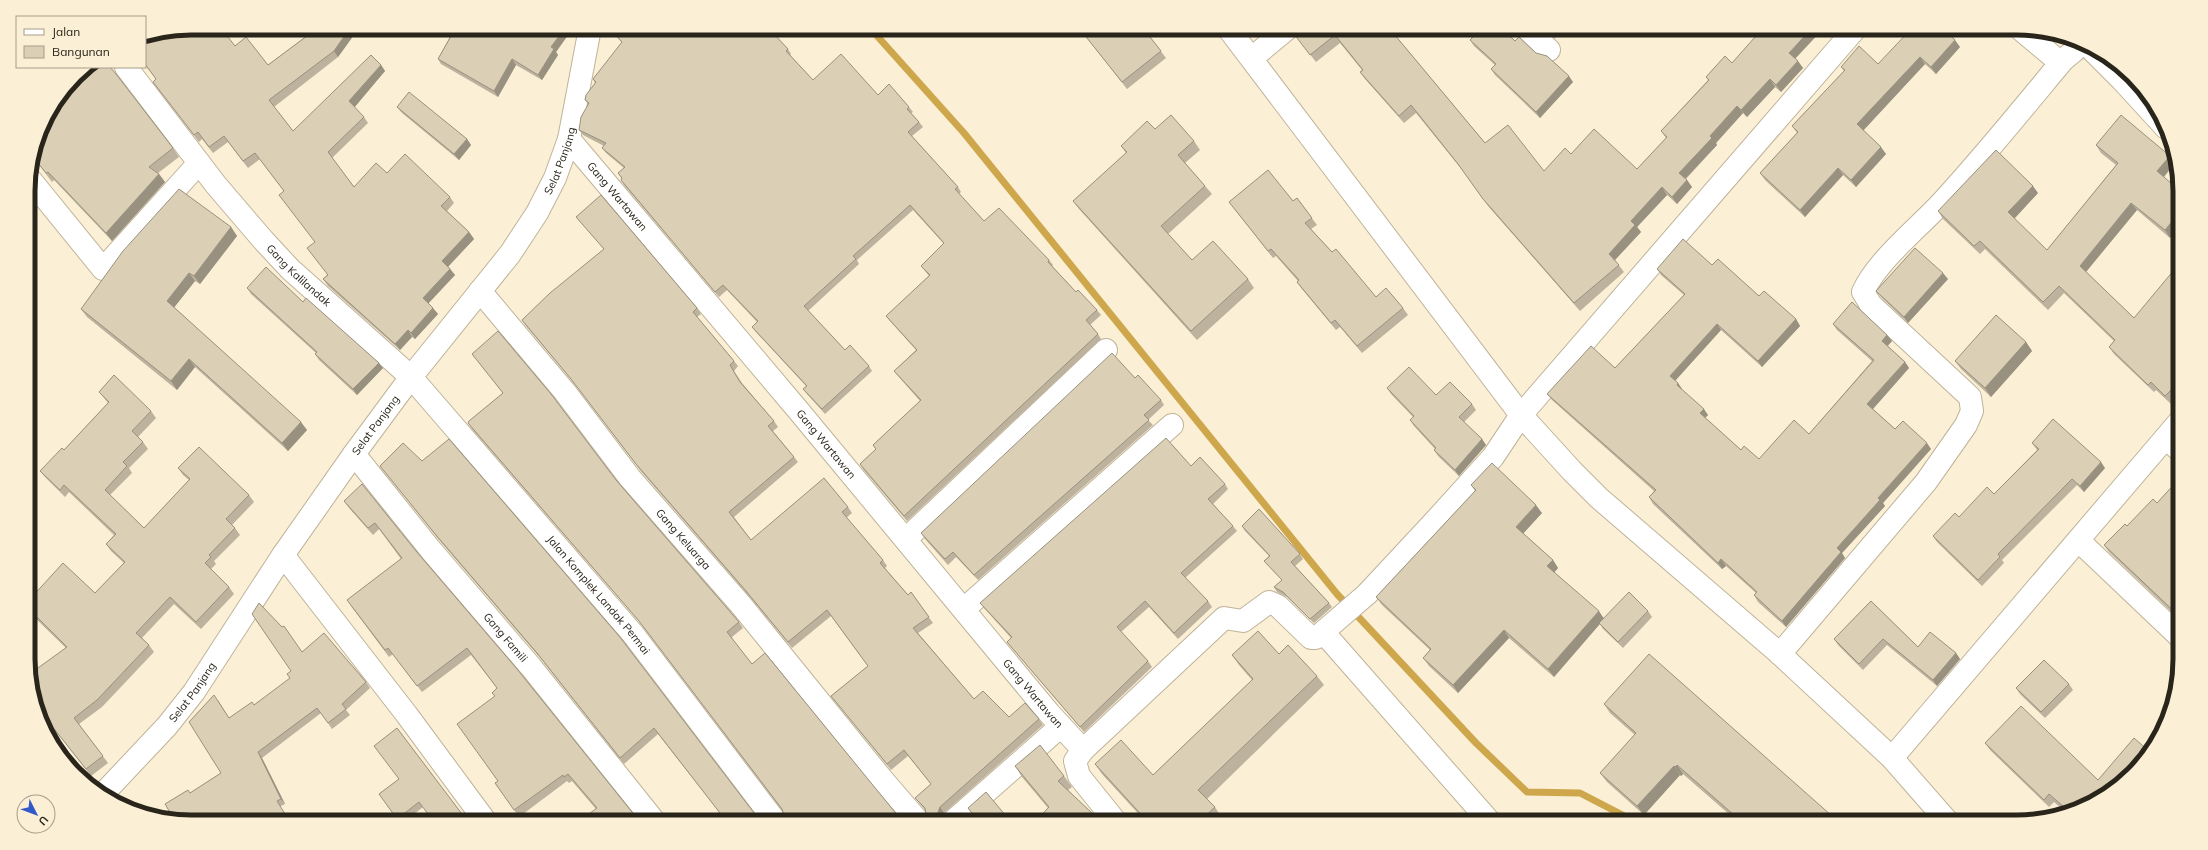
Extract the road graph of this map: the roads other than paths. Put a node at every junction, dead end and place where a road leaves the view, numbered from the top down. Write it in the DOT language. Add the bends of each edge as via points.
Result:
graph roads {
  1 [pos="589,35"];
  2 [pos="1234,35"];
  3 [pos="1280,35"];
  4 [pos="1533,35"];
  5 [pos="1850,35"];
  6 [pos="2027,35"];
  7 [pos="2079,48"];
  8 [pos="1549,50"];
  9 [pos="1252,58"];
  10 [pos="2063,60"];
  11 [pos="2102,60"];
  12 [pos="127,68"];
  13 [pos="2152,112"];
  14 [pos="569,139"];
  15 [pos="199,163"];
  16 [pos="35,185"];
  17 [pos="480,291"];
  18 [pos="1106,350"];
  19 [pos="411,377"];
  20 [pos="1521,415"];
  21 [pos="1172,425"];
  22 [pos="2173,439"];
  23 [pos="354,454"];
  24 [pos="906,539"];
  25 [pos="2079,541"];
  26 [pos="283,555"];
  27 [pos="964,609"];
  28 [pos="2173,630"];
  29 [pos="1324,633"];
  30 [pos="1780,654"];
  31 [pos="1061,726"];
  32 [pos="1083,750"];
  33 [pos="1892,758"];
  34 [pos="106,790"];
  35 [pos="481,815"];
  36 [pos="649,815"];
  37 [pos="771,815"];
  38 [pos="914,815"];
  39 [pos="960,815"];
  40 [pos="1110,815"];
  41 [pos="1484,815"];
  42 [pos="1942,815"];
  1 -- 14 [label="street, Selat Panjang"];
  2 -- 9 [label="street"];
  3 -- 9 [label="street"];
  4 -- 8 [label="street"];
  5 -- 20 [label="street"];
  6 -- 10 [label="street" via="2053,57"];
  7 -- 10 [label="street"];
  9 -- 20 [label="street"];
  10 -- 30 [label="street" via="1945,200 1868,281 1863,292 1872,305 1970,397 1972,411 1966,425 1926,482"];
  11 -- 13 [label="street"];
  12 -- 15 [label="street, Gang Kalilandak"];
  14 -- 17 [label="street, Selat Panjang" via="555,178 537,213 510,254"];
  14 -- 24 [label="street, Gang Wartawan"];
  15 -- 16 [label="street" via="103,269"];
  15 -- 19 [label="street, Gang Kalilandak" via="290,269"];
  17 -- 19 [label="street, Selat Panjang"];
  17 -- 38 [label="street, Gang Keluarga" via="565,392 630,478 741,605"];
  18 -- 24 [label="street"];
  19 -- 23 [label="street, Selat Panjang"];
  19 -- 37 [label="street, Jalan Komplek Landak Permai" via="633,634"];
  20 -- 29 [label="street" via="1493,456 1368,594"];
  20 -- 30 [label="street" via="1599,498"];
  21 -- 27 [label="street"];
  22 -- 25 [label="street"];
  23 -- 26 [label="street, Selat Panjang"];
  23 -- 36 [label="street, Gang Famili"];
  24 -- 27 [label="street, Gang Wartawan"];
  25 -- 28 [label="street"];
  25 -- 33 [label="street"];
  26 -- 34 [label="street, Selat Panjang" via="194,692 167,726"];
  26 -- 35 [label="street" via="407,714"];
  27 -- 31 [label="street, Gang Wartawan"];
  29 -- 32 [label="street" via="1312,638 1278,606 1269,602 1243,621 1224,618"];
  29 -- 41 [label="street"];
  30 -- 33 [label="street"];
  31 -- 32 [label="street, Gang Wartawan"];
  31 -- 39 [label="street"];
  32 -- 40 [label="street" via="1074,760 1079,776"];
  33 -- 42 [label="street"];
}
